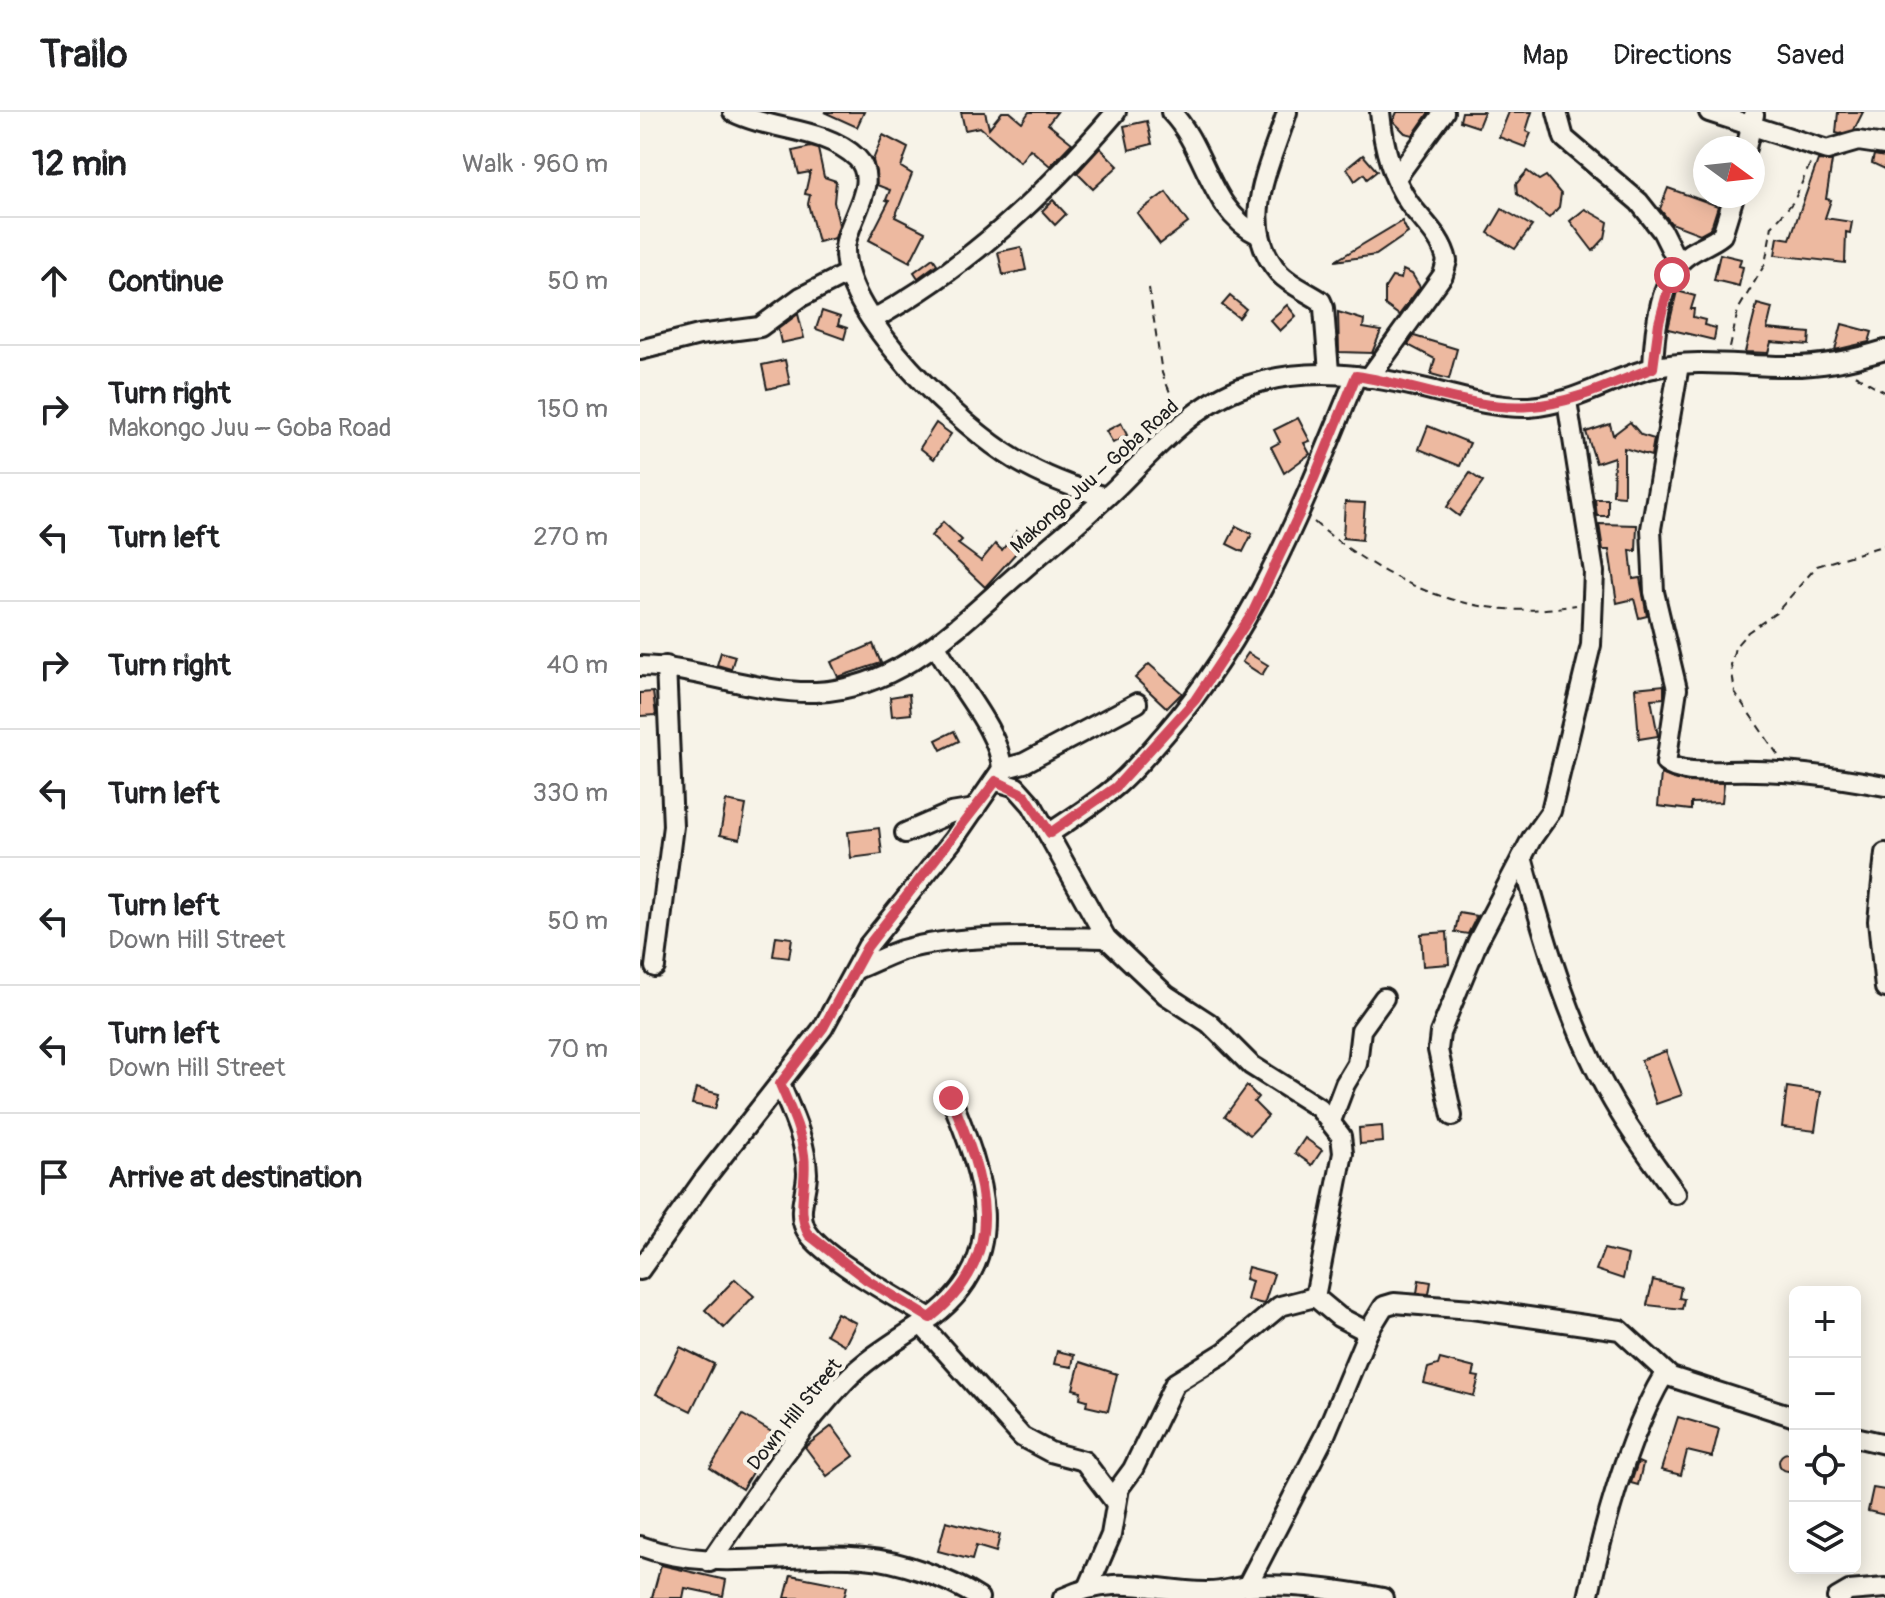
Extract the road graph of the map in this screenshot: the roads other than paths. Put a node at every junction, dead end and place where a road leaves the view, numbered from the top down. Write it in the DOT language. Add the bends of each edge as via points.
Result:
graph roads {
  1 [pos="733,112"];
  2 [pos="1116,112"];
  3 [pos="1171,112"];
  4 [pos="1287,112"];
  5 [pos="1380,112"];
  6 [pos="1444,112"];
  7 [pos="1557,112"];
  8 [pos="1709,112"];
  9 [pos="1753,118"];
  10 [pos="1885,145"];
  11 [pos="1396,178"];
  12 [pos="1730,208"];
  13 [pos="1259,235"];
  14 [pos="1678,263"];
  15 [pos="848,273"];
  16 [pos="872,320"];
  17 [pos="640,350"];
  18 [pos="1885,350"];
  19 [pos="1679,365"];
  20 [pos="1653,368"];
  21 [pos="1329,372"];
  22 [pos="1363,377"];
  23 [pos="1567,401"];
  24 [pos="1106,497"];
  25 [pos="936,645"];
  26 [pos="640,666"];
  27 [pos="666,666"];
  28 [pos="1137,703"];
  29 [pos="999,775"];
  30 [pos="1885,786"];
  31 [pos="975,809"];
  32 [pos="905,833"];
  33 [pos="1050,833"];
  34 [pos="1885,853"];
  35 [pos="1522,857"];
  36 [pos="1106,938"];
  37 [pos="655,967"];
  38 [pos="857,969"];
  39 [pos="1885,988"];
  40 [pos="1384,998"];
  41 [pos="780,1084"];
  42 [pos="951,1098"];
  43 [pos="1452,1116"];
  44 [pos="1331,1121"];
  45 [pos="1676,1194"];
  46 [pos="640,1270"];
  47 [pos="1315,1297"];
  48 [pos="926,1321"];
  49 [pos="1368,1332"];
  50 [pos="1665,1373"];
  51 [pos="1789,1415"];
  52 [pos="1861,1438"];
  53 [pos="1885,1444"];
  54 [pos="1115,1502"];
  55 [pos="640,1546"];
  56 [pos="710,1562"];
  57 [pos="1089,1586"];
  58 [pos="1247,1586"];
  59 [pos="1885,1588"];
  60 [pos="979,1598"];
  61 [pos="1063,1598"];
  62 [pos="1383,1598"];
  63 [pos="1588,1598"];
  64 [pos="1837,1598"];
  1 -- 15 [label="street" via="818,137 858,159 865,187 845,248"];
  2 -- 16 [label="street" via="1009,225 937,281"];
  3 -- 13 [label="street" via="1219,198 1237,221"];
  4 -- 13 [label="street" via="1260,193"];
  5 -- 11 [label="street"];
  6 -- 11 [label="street"];
  7 -- 14 [label="street" via="1564,138 1639,202"];
  8 -- 9 [label="street"];
  9 -- 10 [label="street" via="1814,147 1835,149 1858,141"];
  11 -- 22 [label="street" via="1445,252 1447,268"];
  12 -- 14 [label="street" via="1722,235"];
  13 -- 21 [label="street" via="1279,273 1321,301"];
  14 -- 20 [label="street" via="1662,308"];
  15 -- 16 [label="street"];
  15 -- 17 [label="street" via="801,297 760,327"];
  16 -- 24 [label="street" via="939,399 990,444 1046,477"];
  18 -- 19 [label="street, Makongo Juu – Goba Road" via="1788,367"];
  19 -- 20 [label="street, Makongo Juu – Goba Road"];
  19 -- 30 [label="street" via="1651,529 1654,592 1677,689 1666,763 1707,771 1793,771"];
  20 -- 23 [label="street, Makongo Juu – Goba Road"];
  21 -- 22 [label="street, Makongo Juu – Goba Road"];
  21 -- 24 [label="street, Makongo Juu – Goba Road" via="1285,374 1241,388 1186,421"];
  22 -- 23 [label="street, Makongo Juu – Goba Road" via="1486,404 1529,407"];
  22 -- 33 [label="street" via="1252,614 1195,700 1116,787"];
  23 -- 35 [label="street" via="1594,572 1591,645 1551,811"];
  24 -- 25 [label="street, Makongo Juu – Goba Road"];
  25 -- 27 [label="street, Makongo Juu – Goba Road" via="878,679 817,692 776,690"];
  25 -- 29 [label="street" via="995,736"];
  26 -- 27 [label="street, Makongo Juu – Goba Road"];
  27 -- 37 [label="street" via="673,826"];
  28 -- 29 [label="street"];
  29 -- 31 [label="street"];
  29 -- 33 [label="street" via="1025,795"];
  31 -- 32 [label="street"];
  31 -- 38 [label="street" via="867,947"];
  33 -- 36 [label="street"];
  34 -- 39 [label="street" via="1878,921"];
  35 -- 43 [label="street" via="1478,941 1440,1033 1438,1050"];
  35 -- 45 [label="street" via="1547,949 1589,1055 1620,1113"];
  36 -- 38 [label="street" via="947,944 903,950"];
  36 -- 44 [label="street" via="1251,1065 1303,1096"];
  38 -- 41 [label="street" via="823,1028"];
  40 -- 44 [label="street" via="1361,1030 1357,1064"];
  41 -- 46 [label="street"];
  41 -- 48 [label="street" via="804,1152 804,1226 809,1235"];
  42 -- 48 [label="street, Down Hill Street" via="983,1189 986,1235 952,1301"];
  44 -- 47 [label="street" via="1341,1136 1343,1153"];
  47 -- 49 [label="street"];
  47 -- 54 [label="street" via="1280,1306 1225,1352 1175,1383"];
  48 -- 54 [label="street" via="1022,1437 1084,1461"];
  48 -- 56 [label="street, Down Hill Street" via="846,1380"];
  49 -- 50 [label="street" via="1381,1308 1394,1303 1472,1309 1620,1330"];
  49 -- 58 [label="street" via="1325,1435"];
  50 -- 51 [label="street"];
  50 -- 63 [label="street" via="1615,1499"];
  52 -- 53 [label="street"];
  54 -- 57 [label="street" via="1108,1545"];
  55 -- 56 [label="street" via="670,1558"];
  56 -- 60 [label="street" via="864,1558 891,1562"];
  57 -- 58 [label="street" via="1209,1593"];
  57 -- 61 [label="street"];
  58 -- 62 [label="street"];
  59 -- 64 [label="street" via="1849,1591"];
}
